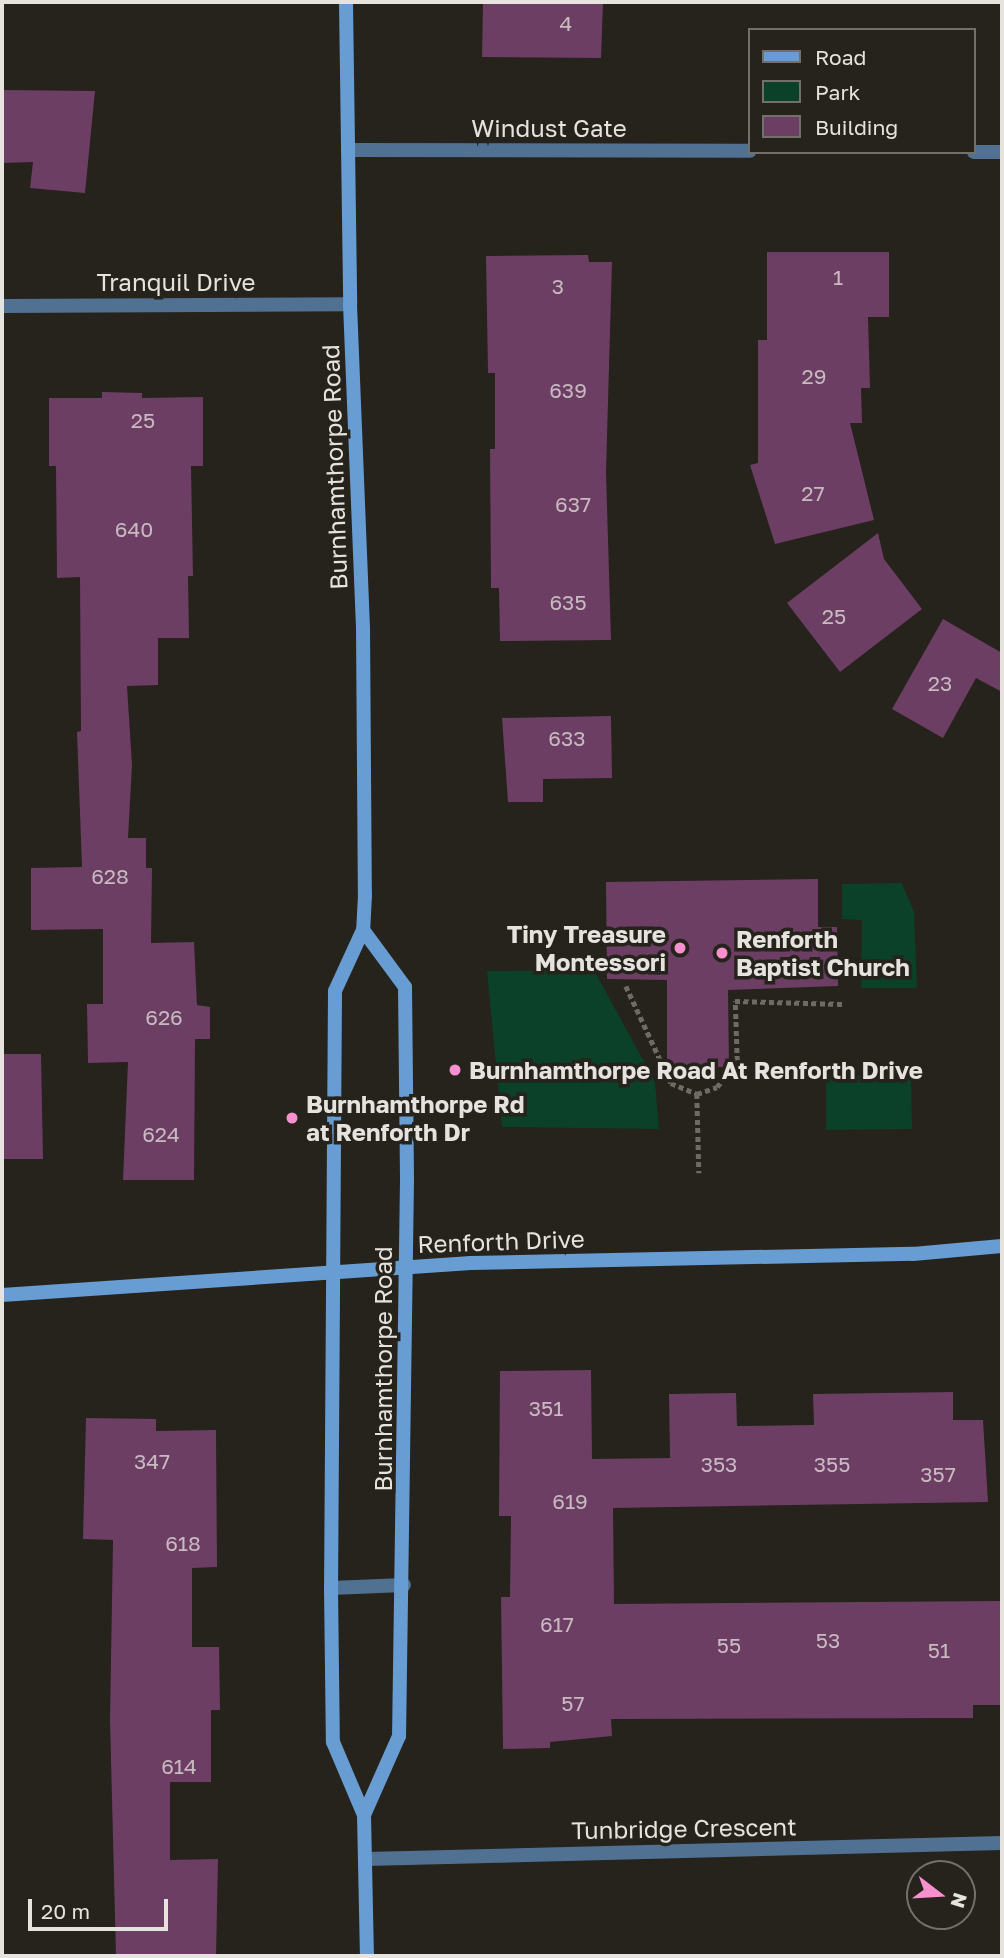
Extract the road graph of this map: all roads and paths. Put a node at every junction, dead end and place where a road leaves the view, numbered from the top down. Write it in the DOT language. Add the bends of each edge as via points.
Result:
graph roads {
  1 [pos="346,2"];
  2 [pos="348,150"];
  3 [pos="748,151"];
  4 [pos="976,152"];
  5 [pos="1002,152"];
  6 [pos="350,304"];
  7 [pos="2,306"];
  8 [pos="363,930"];
  9 [pos="626,986"];
  10 [pos="842,1004"];
  11 [pos="697,1094"];
  12 [pos="699,1173"];
  13 [pos="1002,1246"];
  14 [pos="407,1268"];
  15 [pos="333,1273"];
  16 [pos="2,1295"];
  17 [pos="404,1586"];
  18 [pos="331,1588"];
  19 [pos="364,1815"];
  20 [pos="1002,1843"];
  21 [pos="366,1859"];
  22 [pos="368,1956"];
  1 -- 2 [label="main road, Burnhamthorpe Road"];
  2 -- 3 [label="street, Windust Gate"];
  2 -- 6 [label="main road, Burnhamthorpe Road"];
  4 -- 5 [label="street"];
  6 -- 7 [label="street, Tranquil Drive"];
  6 -- 8 [label="main road, Burnhamthorpe Road" via="363,627"];
  8 -- 14 [label="main road, Burnhamthorpe Road" via="405,987"];
  8 -- 15 [label="main road, Burnhamthorpe Road" via="335,990"];
  9 -- 11 [label="path" via="671,1083"];
  10 -- 11 [label="path" via="736,1001 737,1061 718,1087"];
  11 -- 12 [label="path"];
  13 -- 14 [label="main road, Renforth Drive" via="913,1254"];
  14 -- 15 [label="main road, Renforth Drive"];
  14 -- 17 [label="main road, Burnhamthorpe Road"];
  15 -- 16 [label="main road, Renforth Drive"];
  15 -- 18 [label="main road, Burnhamthorpe Road"];
  17 -- 18 [label="street"];
  17 -- 19 [label="main road, Burnhamthorpe Road" via="399,1737"];
  18 -- 19 [label="main road, Burnhamthorpe Road" via="332,1742"];
  19 -- 21 [label="main road, Burnhamthorpe Road"];
  20 -- 21 [label="street, Tunbridge Crescent"];
  21 -- 22 [label="main road, Burnhamthorpe Road"];
}
